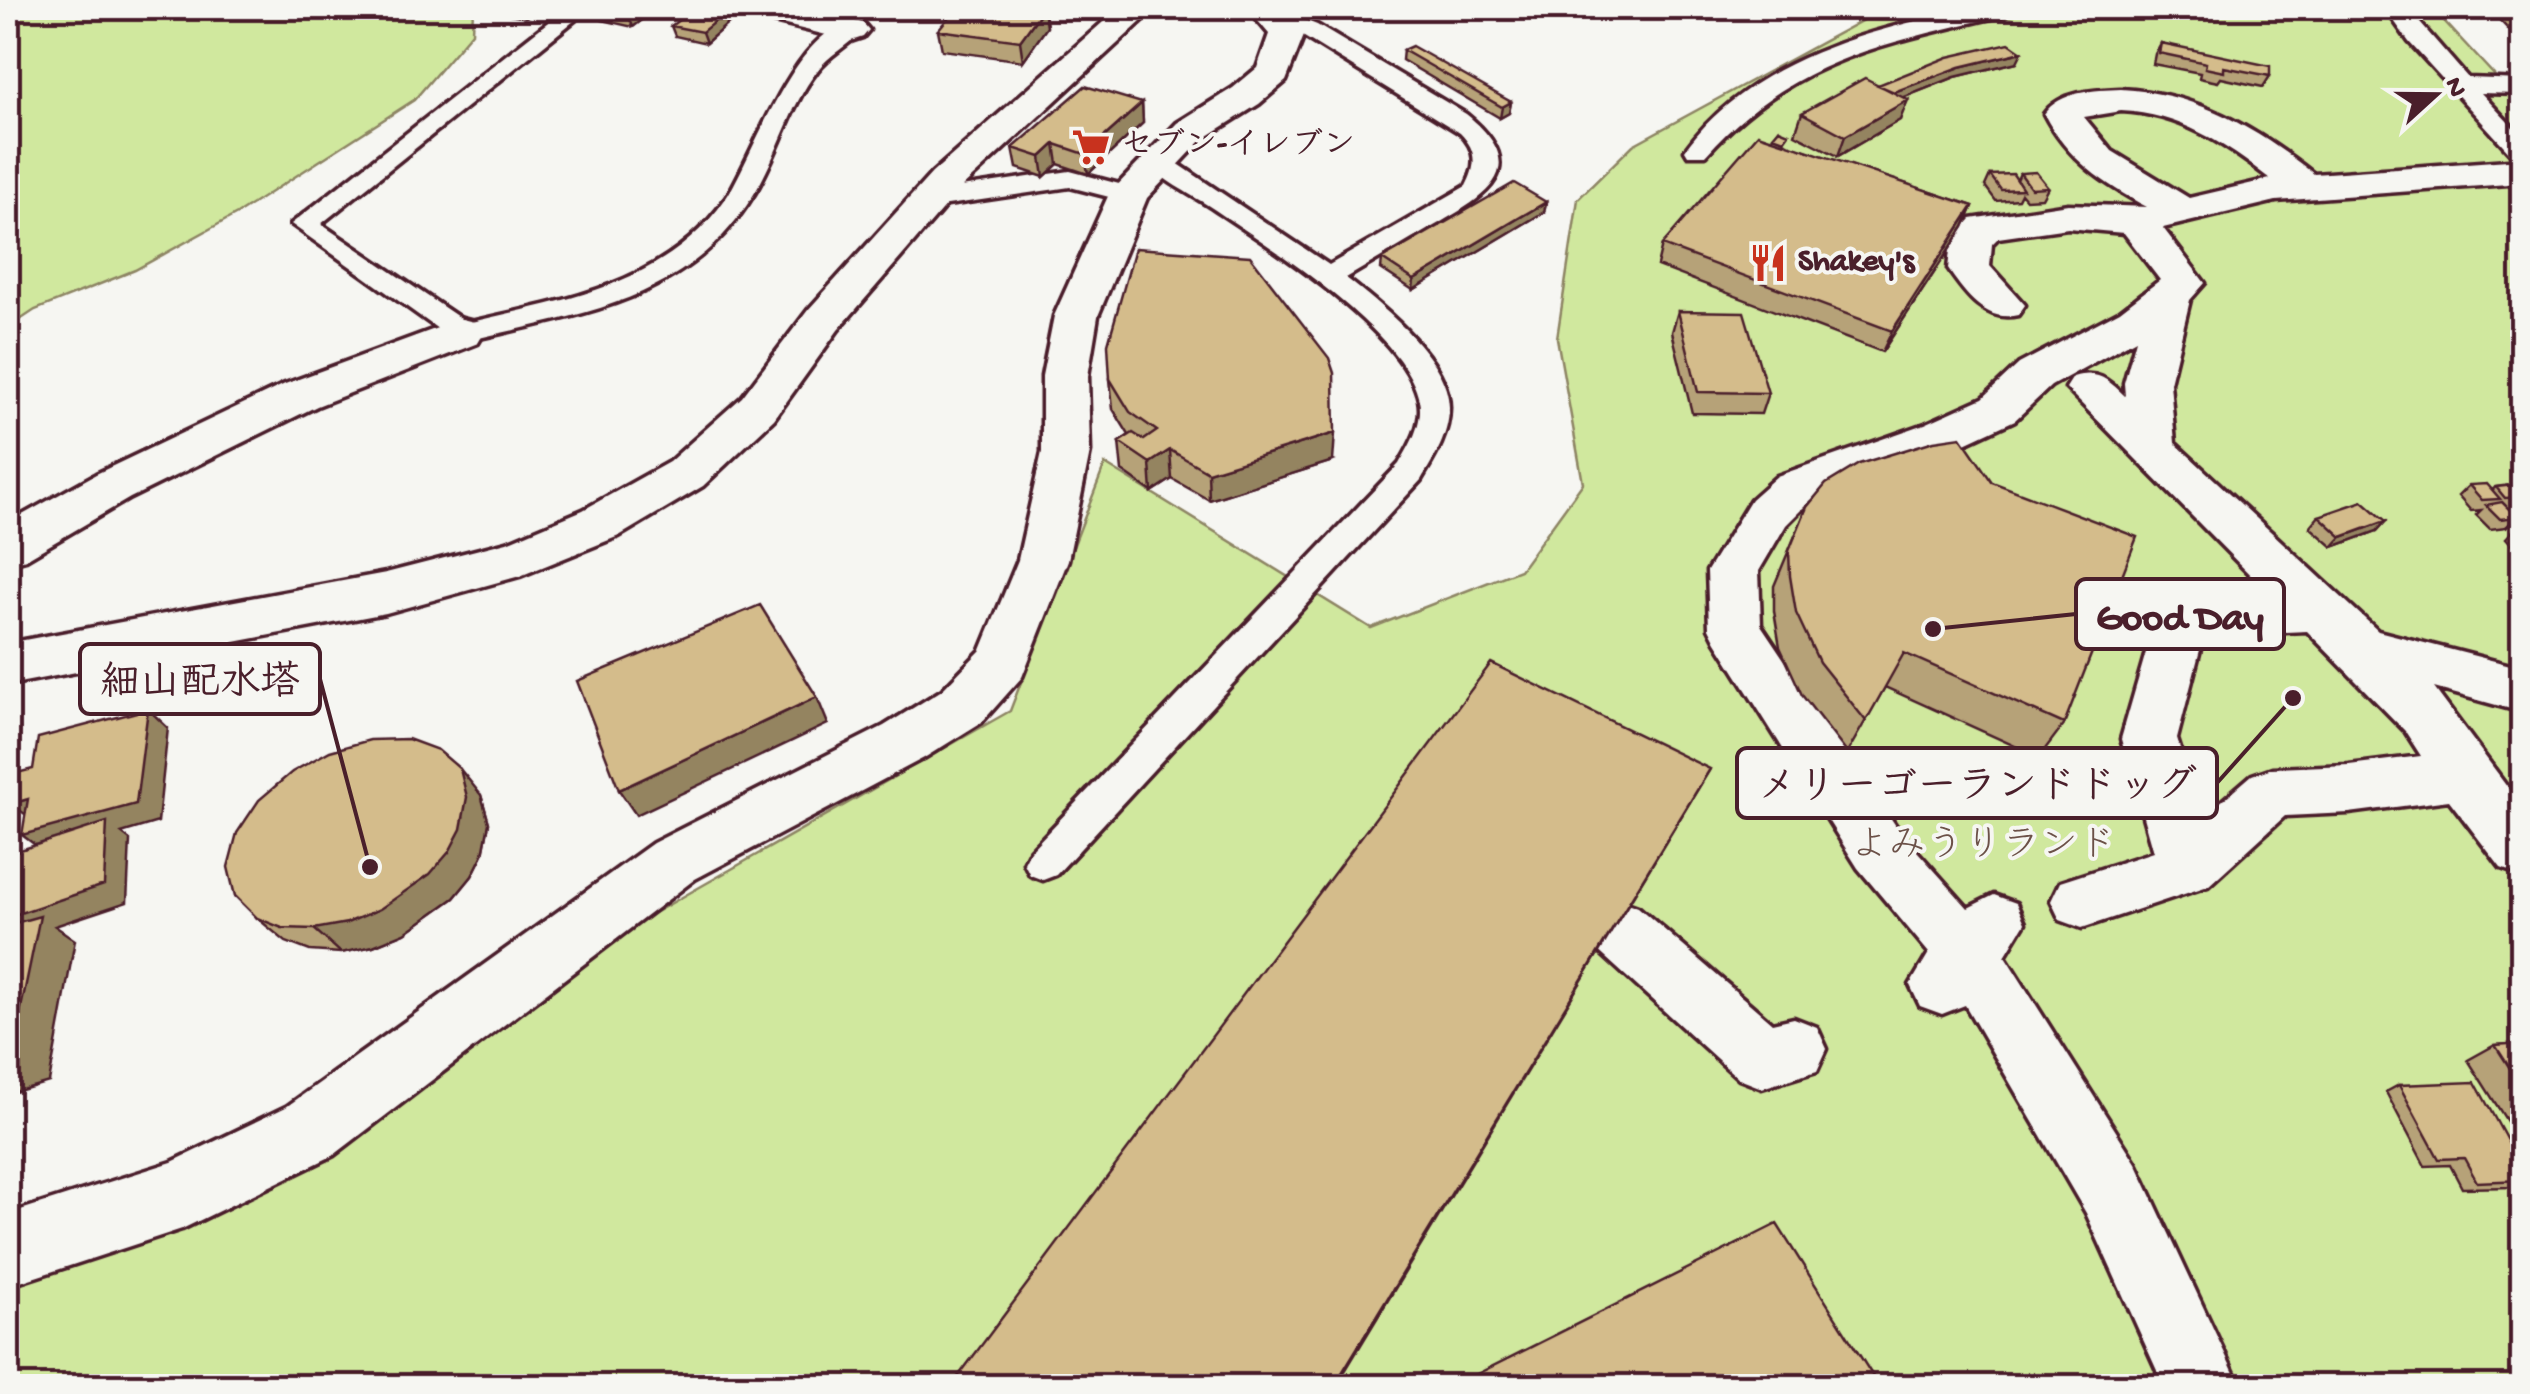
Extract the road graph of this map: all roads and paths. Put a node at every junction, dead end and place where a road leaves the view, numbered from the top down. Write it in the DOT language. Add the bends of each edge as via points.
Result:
graph roads {
  1 [pos="579,8"];
  2 [pos="757,8"];
  3 [pos="1139,8"];
  4 [pos="2004,8"];
  5 [pos="2396,8"];
  6 [pos="1268,11"];
  7 [pos="851,30"];
  8 [pos="2461,85"];
  9 [pos="2522,87"];
  10 [pos="1697,150"];
  11 [pos="2522,151"];
  12 [pos="2522,171"];
  13 [pos="1144,178"];
  14 [pos="2305,188"];
  15 [pos="927,200"];
  16 [pos="2160,217"];
  17 [pos="1326,278"];
  18 [pos="2169,296"];
  19 [pos="2003,305"];
  20 [pos="462,333"];
  21 [pos="2089,388"];
  22 [pos="2152,450"];
  23 [pos="8,546"];
  24 [pos="2318,610"];
  25 [pos="2361,648"];
  26 [pos="8,664"];
  27 [pos="2522,690"];
  28 [pos="2463,774"];
  29 [pos="2522,850"];
  30 [pos="1043,863"];
  31 [pos="2187,867"];
  32 [pos="2082,901"];
  33 [pos="1616,927"];
  34 [pos="1794,1049"];
  35 [pos="8,1250"];
  36 [pos="2202,1386"];
  1 -- 20 [label="lane" via="304,224"];
  2 -- 7 [label="street"];
  3 -- 15 [label="street"];
  4 -- 10 [label="lane" via="1811,62 1720,120"];
  5 -- 8 [label="lane"];
  6 -- 13 [label="street" via="1287,33 1273,73 1190,131"];
  6 -- 17 [label="lane" via="1458,120 1488,156 1476,191"];
  7 -- 20 [label="lane" via="830,41 795,80 740,198 691,255 622,293"];
  8 -- 9 [label="lane"];
  8 -- 11 [label="lane"];
  12 -- 14 [label="street"];
  13 -- 15 [label="lane" via="1070,180"];
  13 -- 17 [label="lane"];
  13 -- 35 [label="street" via="1076,316 1065,376 1066,452 1043,560 1003,662 962,706 674,860 310,1131 182,1194"];
  14 -- 16 [label="street"];
  14 -- 16 [label="street" via="2256,148 2192,111 2148,100 2082,101 2063,114 2082,144 2140,187"];
  15 -- 26 [label="street" via="823,320 758,408 686,474 601,523 520,557 386,593"];
  16 -- 18 [label="street" via="2184,284"];
  16 -- 19 [label="street" via="2068,216 1985,228 1972,241 1969,268"];
  17 -- 30 [label="lane" via="1392,331 1422,365 1434,401 1428,441 1410,472"];
  18 -- 22 [label="street" via="2147,383"];
  18 -- 36 [label="street" via="2035,375 1999,409 1794,488 1768,512 1733,571 1735,628 1878,850 1968,954 2111,1188"];
  20 -- 23 [label="street" via="300,396 113,486"];
  21 -- 22 [label="street"];
  22 -- 24 [label="street"];
  24 -- 25 [label="street"];
  24 -- 31 [label="street" via="2225,616 2179,628 2149,739"];
  25 -- 27 [label="street"];
  25 -- 28 [label="street" via="2425,715"];
  28 -- 29 [label="street"];
  28 -- 31 [label="street" via="2272,792"];
  31 -- 32 [label="street"];
  33 -- 34 [label="street" via="1762,1057"];
}
